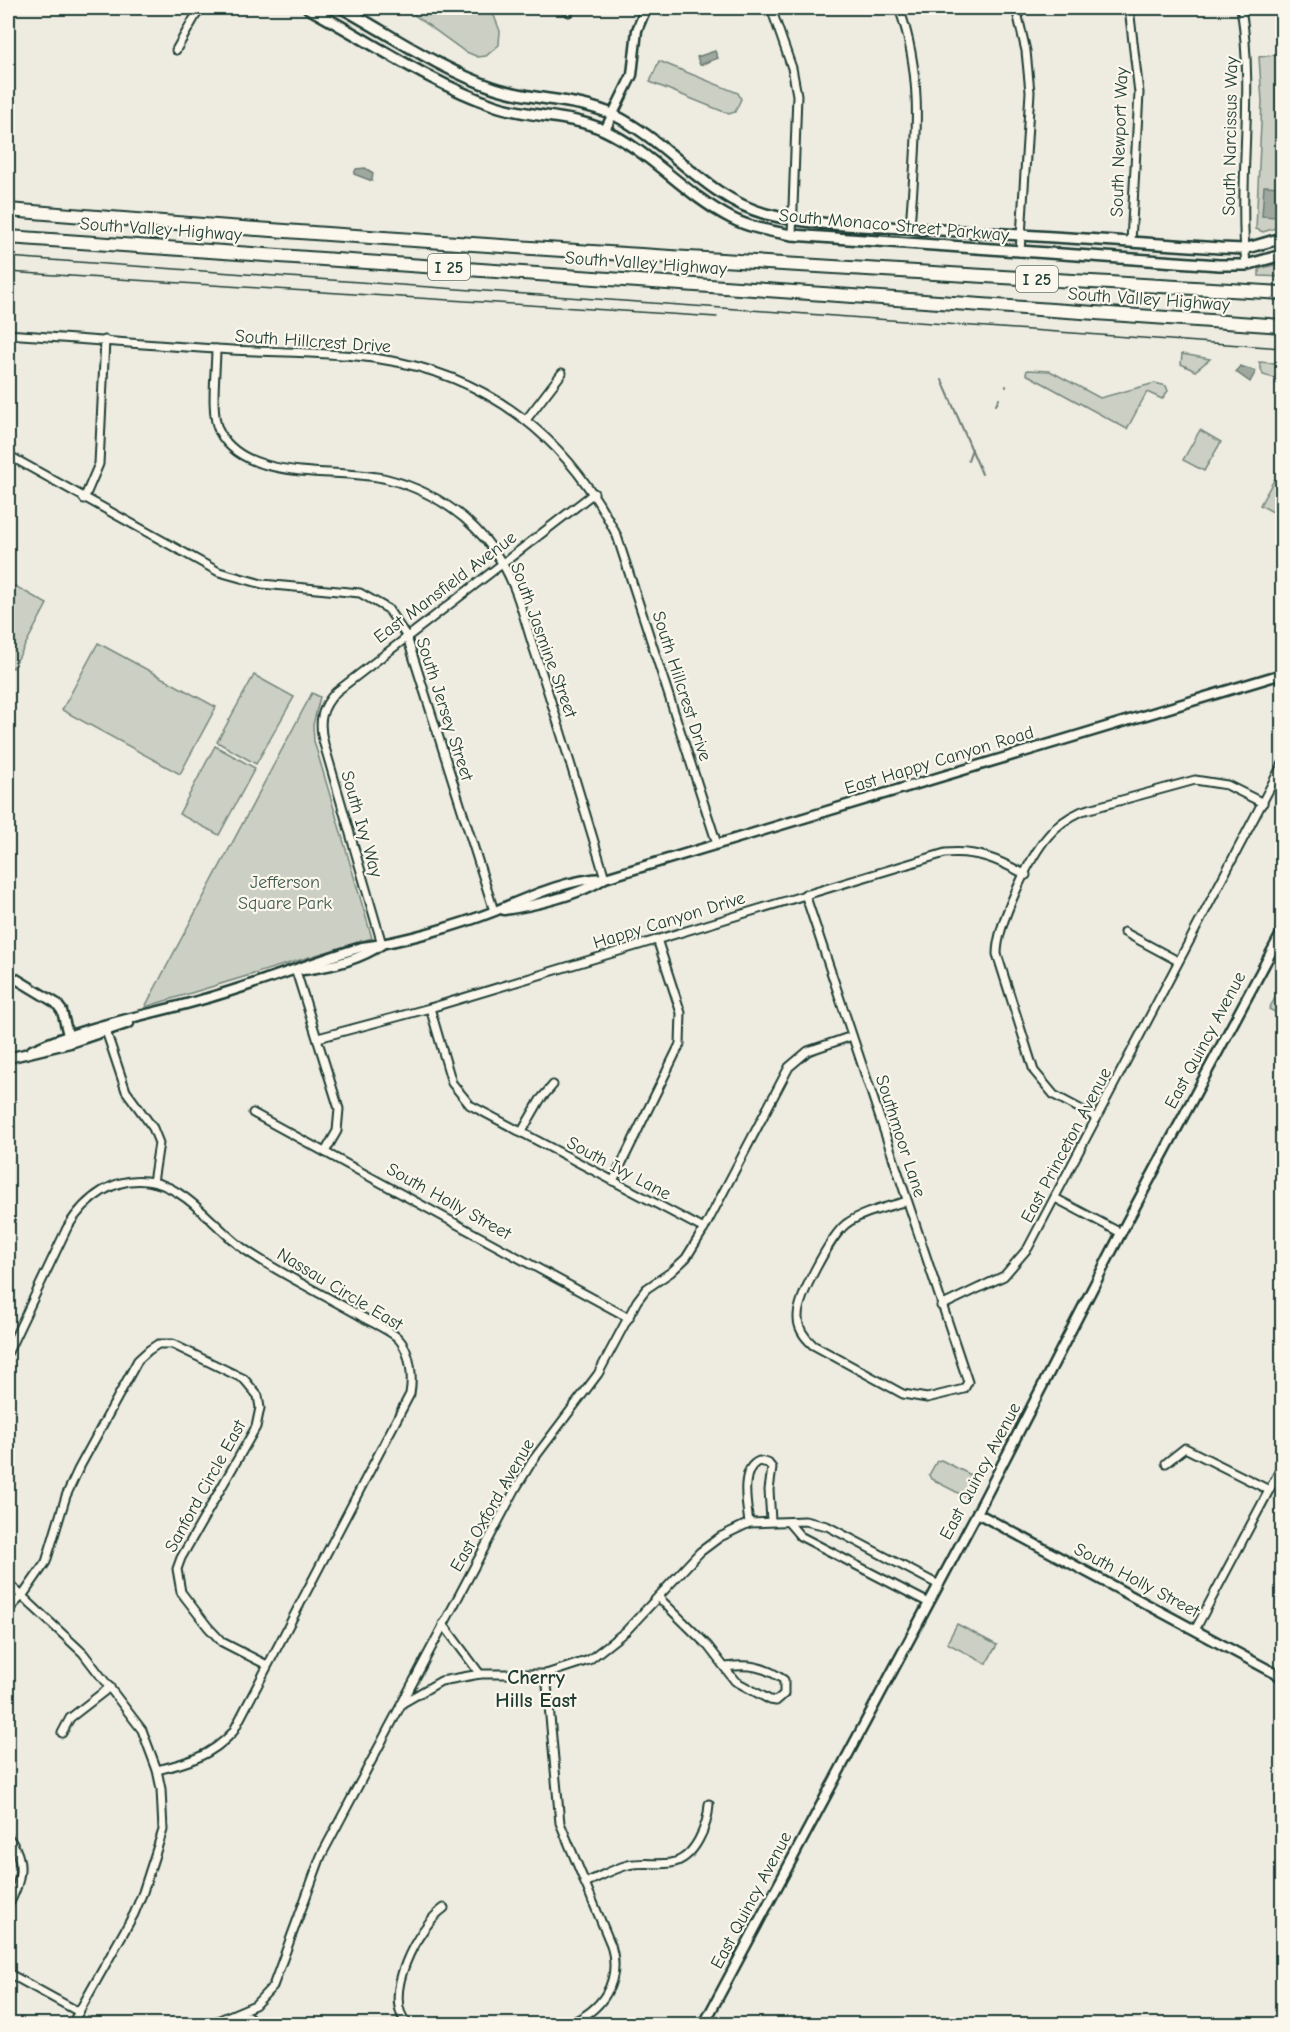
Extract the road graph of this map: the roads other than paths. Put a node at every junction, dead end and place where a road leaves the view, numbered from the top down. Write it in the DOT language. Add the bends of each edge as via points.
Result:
graph roads {
  1 [pos="200,8"];
  2 [pos="308,8"];
  3 [pos="342,8"];
  4 [pos="646,8"];
  5 [pos="771,8"];
  6 [pos="899,8"];
  7 [pos="1016,8"];
  8 [pos="1129,8"];
  9 [pos="1241,8"];
  10 [pos="176,50"];
  11 [pos="613,115"];
  12 [pos="605,130"];
  13 [pos="8,210"];
  14 [pos="793,218"];
  15 [pos="910,228"];
  16 [pos="792,235"];
  17 [pos="1022,235"];
  18 [pos="8,237"];
  19 [pos="1282,238"];
  20 [pos="1131,242"];
  21 [pos="1244,249"];
  22 [pos="1020,252"];
  23 [pos="1282,255"];
  24 [pos="1246,265"];
  25 [pos="1282,293"];
  26 [pos="1282,326"];
  27 [pos="8,334"];
  28 [pos="105,340"];
  29 [pos="216,350"];
  30 [pos="562,373"];
  31 [pos="526,420"];
  32 [pos="8,455"];
  33 [pos="594,493"];
  34 [pos="84,499"];
  35 [pos="502,564"];
  36 [pos="407,637"];
  37 [pos="1282,674"];
  38 [pos="322,711"];
  39 [pos="1282,765"];
  40 [pos="1263,803"];
  41 [pos="717,844"];
  42 [pos="1026,875"];
  43 [pos="605,878"];
  44 [pos="805,894"];
  45 [pos="494,911"];
  46 [pos="1124,932"];
  47 [pos="1282,932"];
  48 [pos="657,939"];
  49 [pos="382,944"];
  50 [pos="1178,961"];
  51 [pos="296,971"];
  52 [pos="8,974"];
  53 [pos="430,1008"];
  54 [pos="105,1028"];
  55 [pos="852,1036"];
  56 [pos="318,1038"];
  57 [pos="69,1039"];
  58 [pos="8,1058"];
  59 [pos="553,1085"];
  60 [pos="253,1113"];
  61 [pos="1097,1118"];
  62 [pos="521,1133"];
  63 [pos="325,1152"];
  64 [pos="613,1181"];
  65 [pos="153,1182"];
  66 [pos="1055,1198"];
  67 [pos="907,1201"];
  68 [pos="704,1229"];
  69 [pos="1120,1233"];
  70 [pos="941,1306"];
  71 [pos="629,1318"];
  72 [pos="8,1352"];
  73 [pos="1166,1463"];
  74 [pos="1282,1466"];
  75 [pos="1269,1490"];
  76 [pos="976,1513"];
  77 [pos="771,1520"];
  78 [pos="749,1523"];
  79 [pos="789,1524"];
  80 [pos="8,1583"];
  81 [pos="939,1585"];
  82 [pos="23,1595"];
  83 [pos="658,1597"];
  84 [pos="929,1603"];
  85 [pos="8,1610"];
  86 [pos="444,1624"];
  87 [pos="1195,1630"];
  88 [pos="267,1665"];
  89 [pos="726,1667"];
  90 [pos="480,1674"];
  91 [pos="546,1674"];
  92 [pos="1282,1677"];
  93 [pos="110,1687"];
  94 [pos="401,1704"];
  95 [pos="62,1733"];
  96 [pos="158,1770"];
  97 [pos="709,1804"];
  98 [pos="8,1837"];
  99 [pos="585,1883"];
  100 [pos="8,1906"];
  101 [pos="444,1908"];
  102 [pos="8,1973"];
  103 [pos="79,2012"];
  104 [pos="234,2016"];
  105 [pos="72,2025"];
  106 [pos="210,2025"];
  107 [pos="257,2025"];
  108 [pos="408,2025"];
  109 [pos="568,2025"];
  110 [pos="704,2025"];
  1 -- 10 [label="street"];
  2 -- 12 [label="main road, South Monaco Street Parkway" via="479,100"];
  3 -- 11 [label="main road, South Monaco Street Parkway" via="486,85 515,94 580,104"];
  4 -- 11 [label="street" via="637,30 633,71"];
  5 -- 14 [label="street" via="797,95"];
  6 -- 15 [label="street" via="918,86"];
  7 -- 17 [label="street" via="1030,92"];
  8 -- 20 [label="street, South Newport Way" via="1139,93"];
  9 -- 21 [label="street, South Narcissus Way" via="1249,81"];
  11 -- 12 [label="street"];
  11 -- 14 [label="main road, South Monaco Street Parkway" via="642,131 726,197 757,211"];
  12 -- 16 [label="main road, South Monaco Street Parkway" via="637,149 723,214 759,229"];
  13 -- 25 [label="highway, South Valley Highway / I 25" via="628,256"];
  14 -- 15 [label="main road, South Monaco Street Parkway"];
  14 -- 16 [label="street"];
  15 -- 17 [label="main road, South Monaco Street Parkway"];
  16 -- 22 [label="main road, South Monaco Street Parkway"];
  17 -- 20 [label="main road, South Monaco Street Parkway"];
  17 -- 22 [label="street"];
  18 -- 26 [label="highway, South Valley Highway / I 25"];
  19 -- 21 [label="main road, South Monaco Street Parkway"];
  20 -- 21 [label="main road, South Monaco Street Parkway"];
  21 -- 24 [label="street, South Narcissus Way"];
  22 -- 24 [label="main road, South Monaco Street Parkway"];
  23 -- 24 [label="main road, South Monaco Street Parkway"];
  27 -- 28 [label="street, South Hillcrest Drive"];
  28 -- 29 [label="street, South Hillcrest Drive"];
  28 -- 34 [label="street" via="99,464"];
  29 -- 31 [label="street, South Hillcrest Drive" via="350,356 402,363 461,380"];
  29 -- 35 [label="street, South Jasmine Street" via="215,417 218,430 239,451 277,468 362,475 408,485 464,518"];
  30 -- 31 [label="street"];
  31 -- 33 [label="street, South Hillcrest Drive" via="550,439"];
  32 -- 34 [label="street, South Jersey Street"];
  33 -- 35 [label="street, East Mansfield Avenue"];
  33 -- 41 [label="street, South Hillcrest Drive" via="625,556"];
  34 -- 36 [label="street, South Jersey Street" via="202,564 248,582 360,593 388,609"];
  35 -- 36 [label="street, East Mansfield Avenue"];
  35 -- 43 [label="street, South Jasmine Street" via="548,690"];
  36 -- 38 [label="street, East Mansfield Avenue" via="336,692"];
  36 -- 45 [label="street, South Jersey Street"];
  37 -- 41 [label="street, East Happy Canyon Road"];
  38 -- 49 [label="street, South Ivy Way" via="320,728 324,744"];
  39 -- 40 [label="street, East Princeton Avenue"];
  40 -- 42 [label="street" via="1227,784 1195,780 1104,805 1071,816 1054,830"];
  40 -- 50 [label="street, East Princeton Avenue"];
  41 -- 43 [label="street, East Happy Canyon Road"];
  42 -- 44 [label="street, Happy Canyon Drive" via="990,856 945,853"];
  42 -- 61 [label="street" via="998,935 1000,968 1034,1071 1054,1095"];
  43 -- 45 [label="street, East Happy Canyon Road" via="594,886 521,908"];
  44 -- 48 [label="street, Happy Canyon Drive"];
  44 -- 55 [label="street, Southmoor Lane"];
  45 -- 49 [label="street, East Happy Canyon Road"];
  46 -- 50 [label="street"];
  47 -- 69 [label="street, East Quincy Avenue"];
  48 -- 53 [label="street, Happy Canyon Drive"];
  48 -- 64 [label="street" via="681,1013 680,1044"];
  49 -- 51 [label="street, East Happy Canyon Road" via="369,953 321,968"];
  50 -- 61 [label="street, East Princeton Avenue"];
  51 -- 54 [label="street, East Happy Canyon Road"];
  51 -- 56 [label="street"];
  52 -- 57 [label="street" via="56,1003"];
  53 -- 56 [label="street, Happy Canyon Drive"];
  53 -- 62 [label="street, South Ivy Lane" via="452,1083 470,1105"];
  54 -- 57 [label="street, East Happy Canyon Road"];
  54 -- 65 [label="street" via="126,1091 159,1143"];
  55 -- 67 [label="street, Southmoor Lane"];
  55 -- 68 [label="street, East Oxford Avenue" via="808,1051 789,1067"];
  56 -- 63 [label="street" via="340,1120"];
  57 -- 58 [label="street, East Happy Canyon Road"];
  59 -- 62 [label="street"];
  60 -- 63 [label="street, South Holly Street"];
  61 -- 66 [label="street, East Princeton Avenue"];
  62 -- 64 [label="street, South Ivy Lane"];
  63 -- 71 [label="street, South Holly Street"];
  64 -- 68 [label="street, South Ivy Lane"];
  65 -- 72 [label="street, Nassau Circle East" via="114,1186 79,1210"];
  65 -- 88 [label="street, Nassau Circle East" via="175,1191 246,1250 397,1338 411,1367 410,1394"];
  66 -- 69 [label="street"];
  66 -- 70 [label="street, East Princeton Avenue" via="1017,1264 988,1286"];
  67 -- 70 [label="street, Southmoor Lane"];
  67 -- 70 [label="street, Southmoor Lane" via="857,1218 838,1232 800,1303 798,1323 813,1345 903,1394 927,1398 968,1386"];
  68 -- 71 [label="street, East Oxford Avenue" via="678,1266 646,1289"];
  69 -- 76 [label="street, East Quincy Avenue"];
  71 -- 86 [label="street, East Oxford Avenue" via="598,1374 532,1460"];
  73 -- 75 [label="street" via="1185,1448"];
  74 -- 75 [label="street"];
  75 -- 87 [label="street"];
  76 -- 81 [label="street, East Quincy Avenue"];
  76 -- 87 [label="street, South Holly Street"];
  77 -- 78 [label="street"];
  77 -- 78 [label="street" via="772,1468 768,1462 759,1461 751,1467 747,1483"];
  77 -- 79 [label="street"];
  78 -- 83 [label="street" via="700,1552"];
  79 -- 81 [label="street" via="805,1521 827,1526"];
  79 -- 84 [label="street" via="800,1536"];
  80 -- 82 [label="street"];
  81 -- 84 [label="street, East Quincy Avenue"];
  82 -- 85 [label="street, Sanford Circle East"];
  82 -- 88 [label="street, Sanford Circle East" via="46,1562 66,1496 138,1360 158,1344 172,1344 244,1379 258,1396 256,1427 177,1569 181,1592 222,1642"];
  82 -- 93 [label="street" via="83,1653"];
  83 -- 89 [label="street"];
  83 -- 91 [label="street" via="605,1650 572,1668"];
  84 -- 110 [label="street, East Quincy Avenue"];
  86 -- 90 [label="street"];
  86 -- 94 [label="street, East Oxford Avenue"];
  87 -- 92 [label="street, South Holly Street"];
  88 -- 96 [label="street, Nassau Circle East" via="238,1724 216,1749 189,1762"];
  89 -- 89 [label="street" via="735,1681 770,1700 776,1701 784,1694 784,1680 762,1668"];
  90 -- 91 [label="street"];
  90 -- 94 [label="street" via="441,1681"];
  91 -- 99 [label="street" via="557,1809"];
  93 -- 95 [label="street" via="70,1718"];
  93 -- 96 [label="street" via="142,1730"];
  94 -- 104 [label="street, East Oxford Avenue" via="321,1856 278,1978 255,2005"];
  96 -- 103 [label="street" via="163,1830 143,1892"];
  97 -- 99 [label="street" via="708,1820 695,1845 681,1859 630,1865"];
  98 -- 100 [label="street" via="19,1855 21,1875"];
  99 -- 109 [label="street" via="610,1945 614,1972 608,1992 596,2009"];
  101 -- 108 [label="street" via="420,1933 397,1990 397,2007"];
  102 -- 103 [label="street"];
  103 -- 105 [label="street"];
  104 -- 106 [label="street, East Oxford Avenue"];
  104 -- 107 [label="street" via="248,2016"];
}
